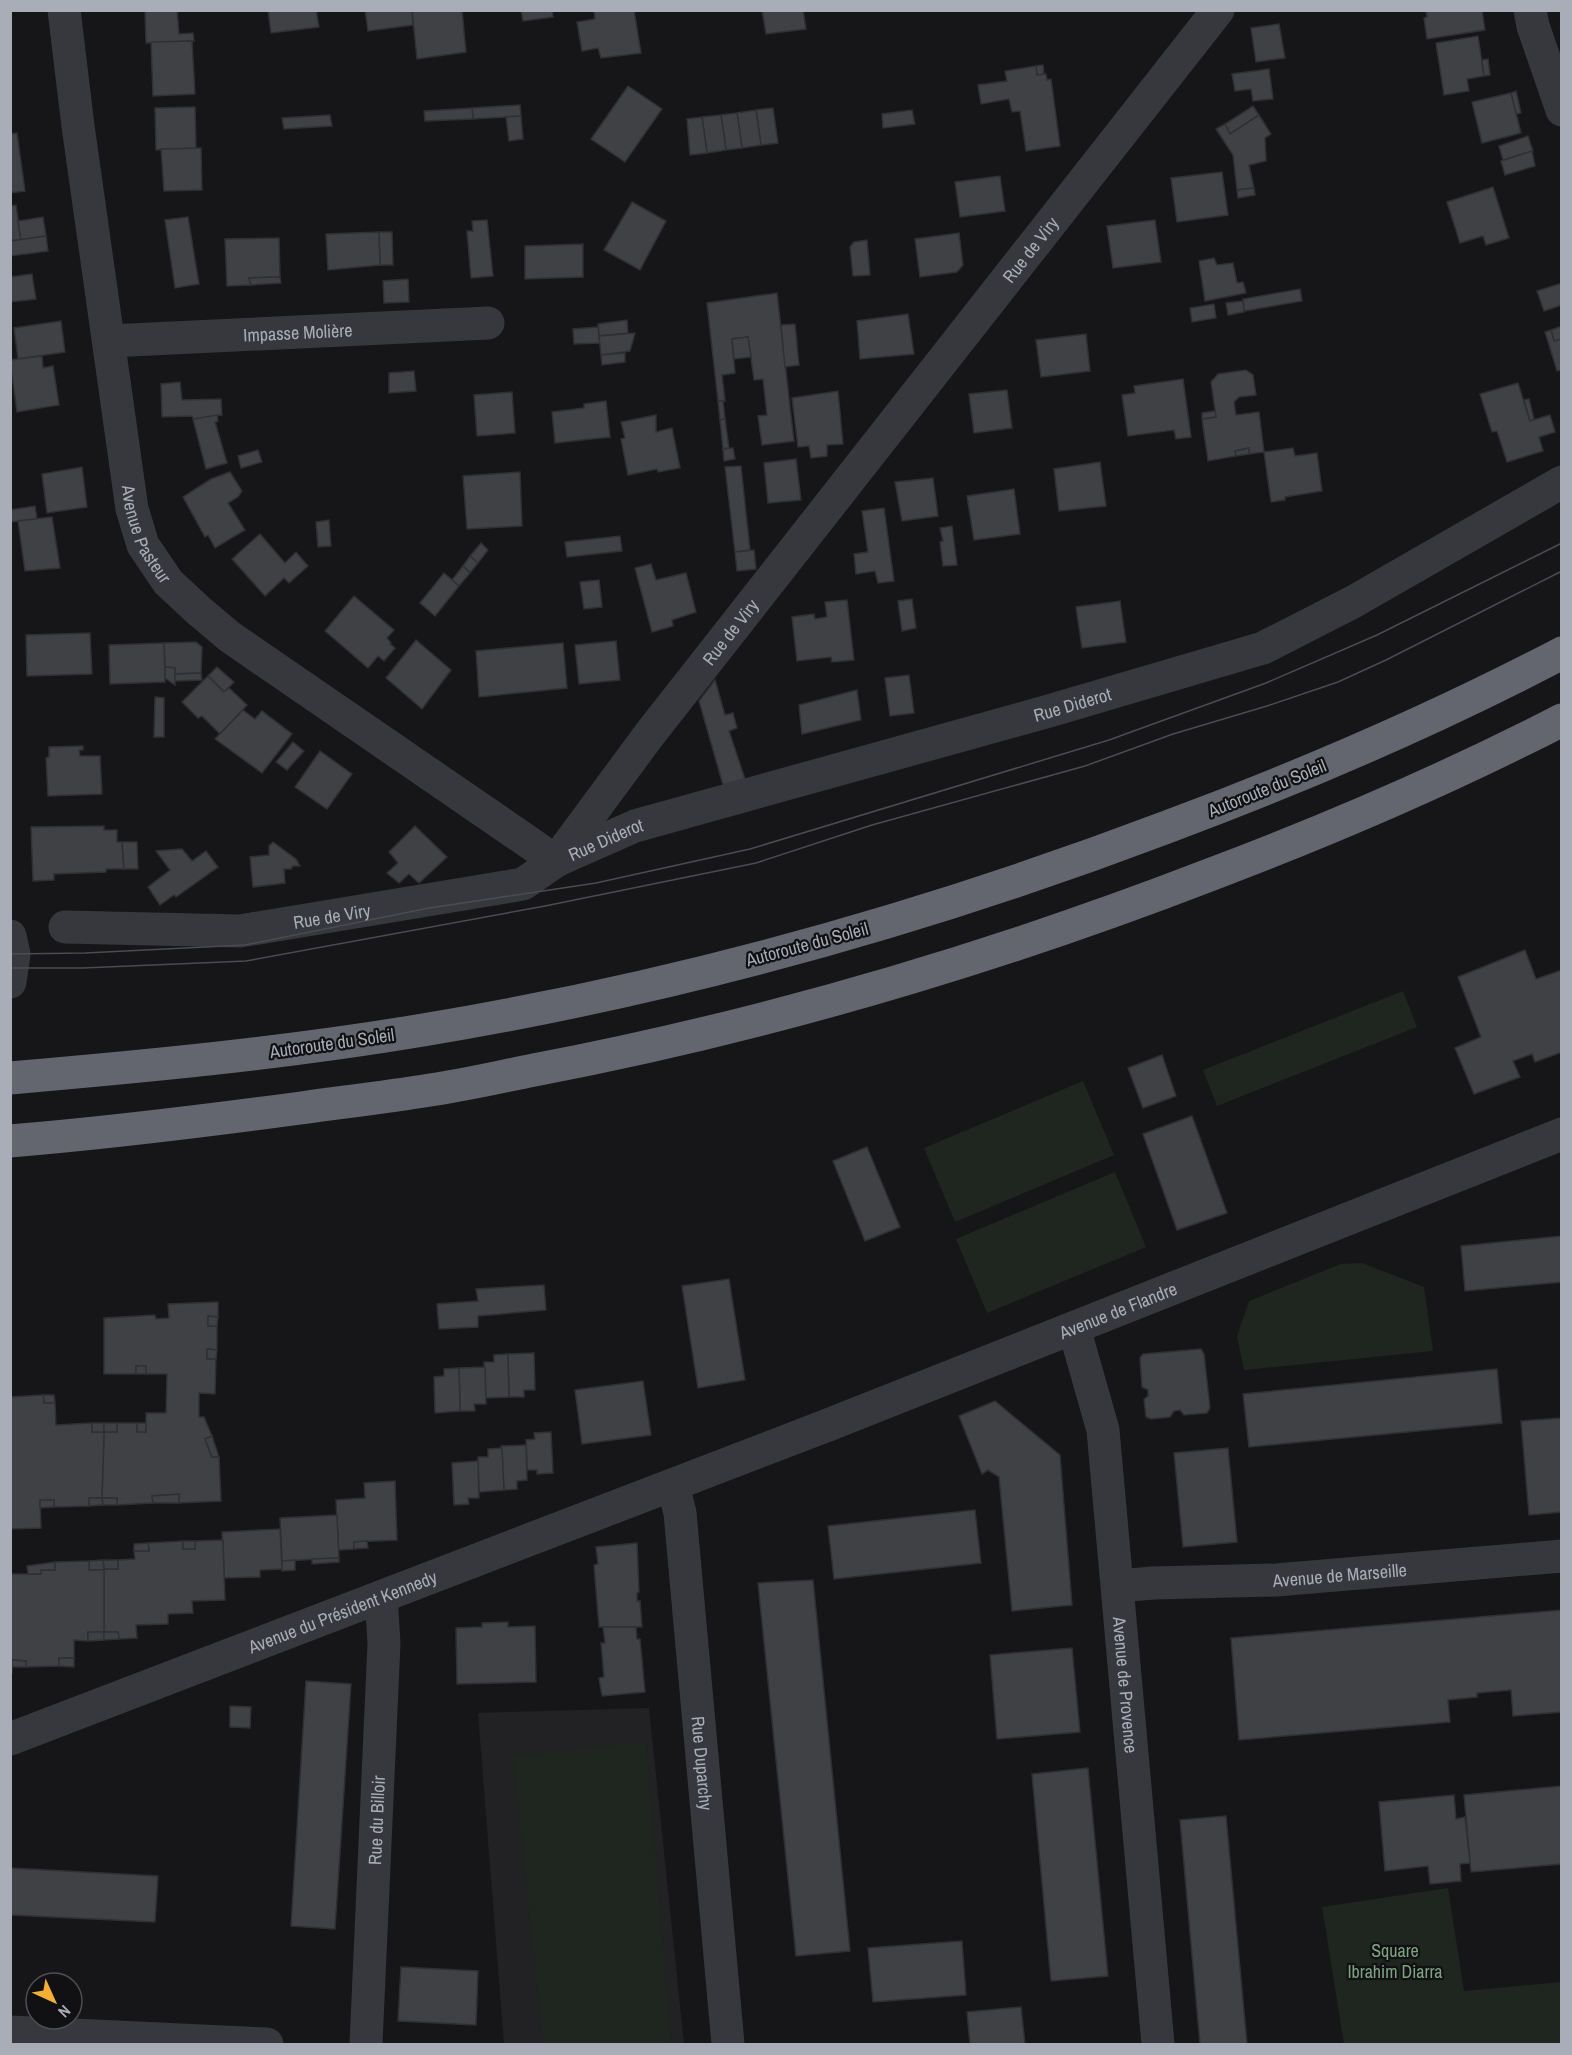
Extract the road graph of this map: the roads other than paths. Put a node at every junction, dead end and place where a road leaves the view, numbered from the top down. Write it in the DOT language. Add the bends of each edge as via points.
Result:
graph roads {
  1 [pos="64,10"];
  2 [pos="1218,10"];
  3 [pos="1530,10"];
  4 [pos="1562,110"];
  5 [pos="488,323"];
  6 [pos="109,341"];
  7 [pos="1562,482"];
  8 [pos="1562,653"];
  9 [pos="1562,720"];
  10 [pos="556,861"];
  11 [pos="65,927"];
  12 [pos="10,936"];
  13 [pos="10,982"];
  14 [pos="10,1078"];
  15 [pos="1562,1134"];
  16 [pos="10,1141"];
  17 [pos="1074,1328"];
  18 [pos="673,1485"];
  19 [pos="1562,1556"];
  20 [pos="1118,1586"];
  21 [pos="381,1597"];
  22 [pos="10,1739"];
  23 [pos="10,2032"];
  24 [pos="267,2044"];
  25 [pos="366,2044"];
  26 [pos="728,2044"];
  27 [pos="1158,2044"];
  1 -- 6 [label="street, Avenue Pasteur"];
  2 -- 10 [label="street, Rue de Viry" via="649,735"];
  3 -- 4 [label="street"];
  5 -- 6 [label="street, Impasse Molière"];
  6 -- 10 [label="street, Avenue Pasteur" via="132,509 143,545 168,582 230,637"];
  7 -- 10 [label="street, Rue Diderot" via="1353,602 1263,648 634,826"];
  8 -- 14 [label="highway, Autoroute du Soleil" via="1408,728 1243,799 1002,886 854,932 710,970 424,1030 289,1050"];
  9 -- 16 [label="highway" via="1389,801 1141,902 999,951 744,1024 431,1090 191,1123"];
  10 -- 11 [label="street, Rue de Viry" via="523,884 240,931"];
  12 -- 13 [label="street" via="14,954"];
  15 -- 17 [label="street, Avenue de Flandre"];
  17 -- 18 [label="street, Avenue de Flandre"];
  17 -- 20 [label="street, Avenue de Provence" via="1103,1430"];
  18 -- 21 [label="street, Avenue du Président Kennedy"];
  18 -- 26 [label="street, Rue Duparchy" via="680,1513"];
  19 -- 20 [label="street, Avenue de Marseille" via="1276,1580"];
  20 -- 27 [label="street, Avenue de Provence"];
  21 -- 22 [label="street, Avenue du Président Kennedy"];
  21 -- 25 [label="street, Rue du Billoir" via="384,1643"];
  23 -- 24 [label="street"];
}
